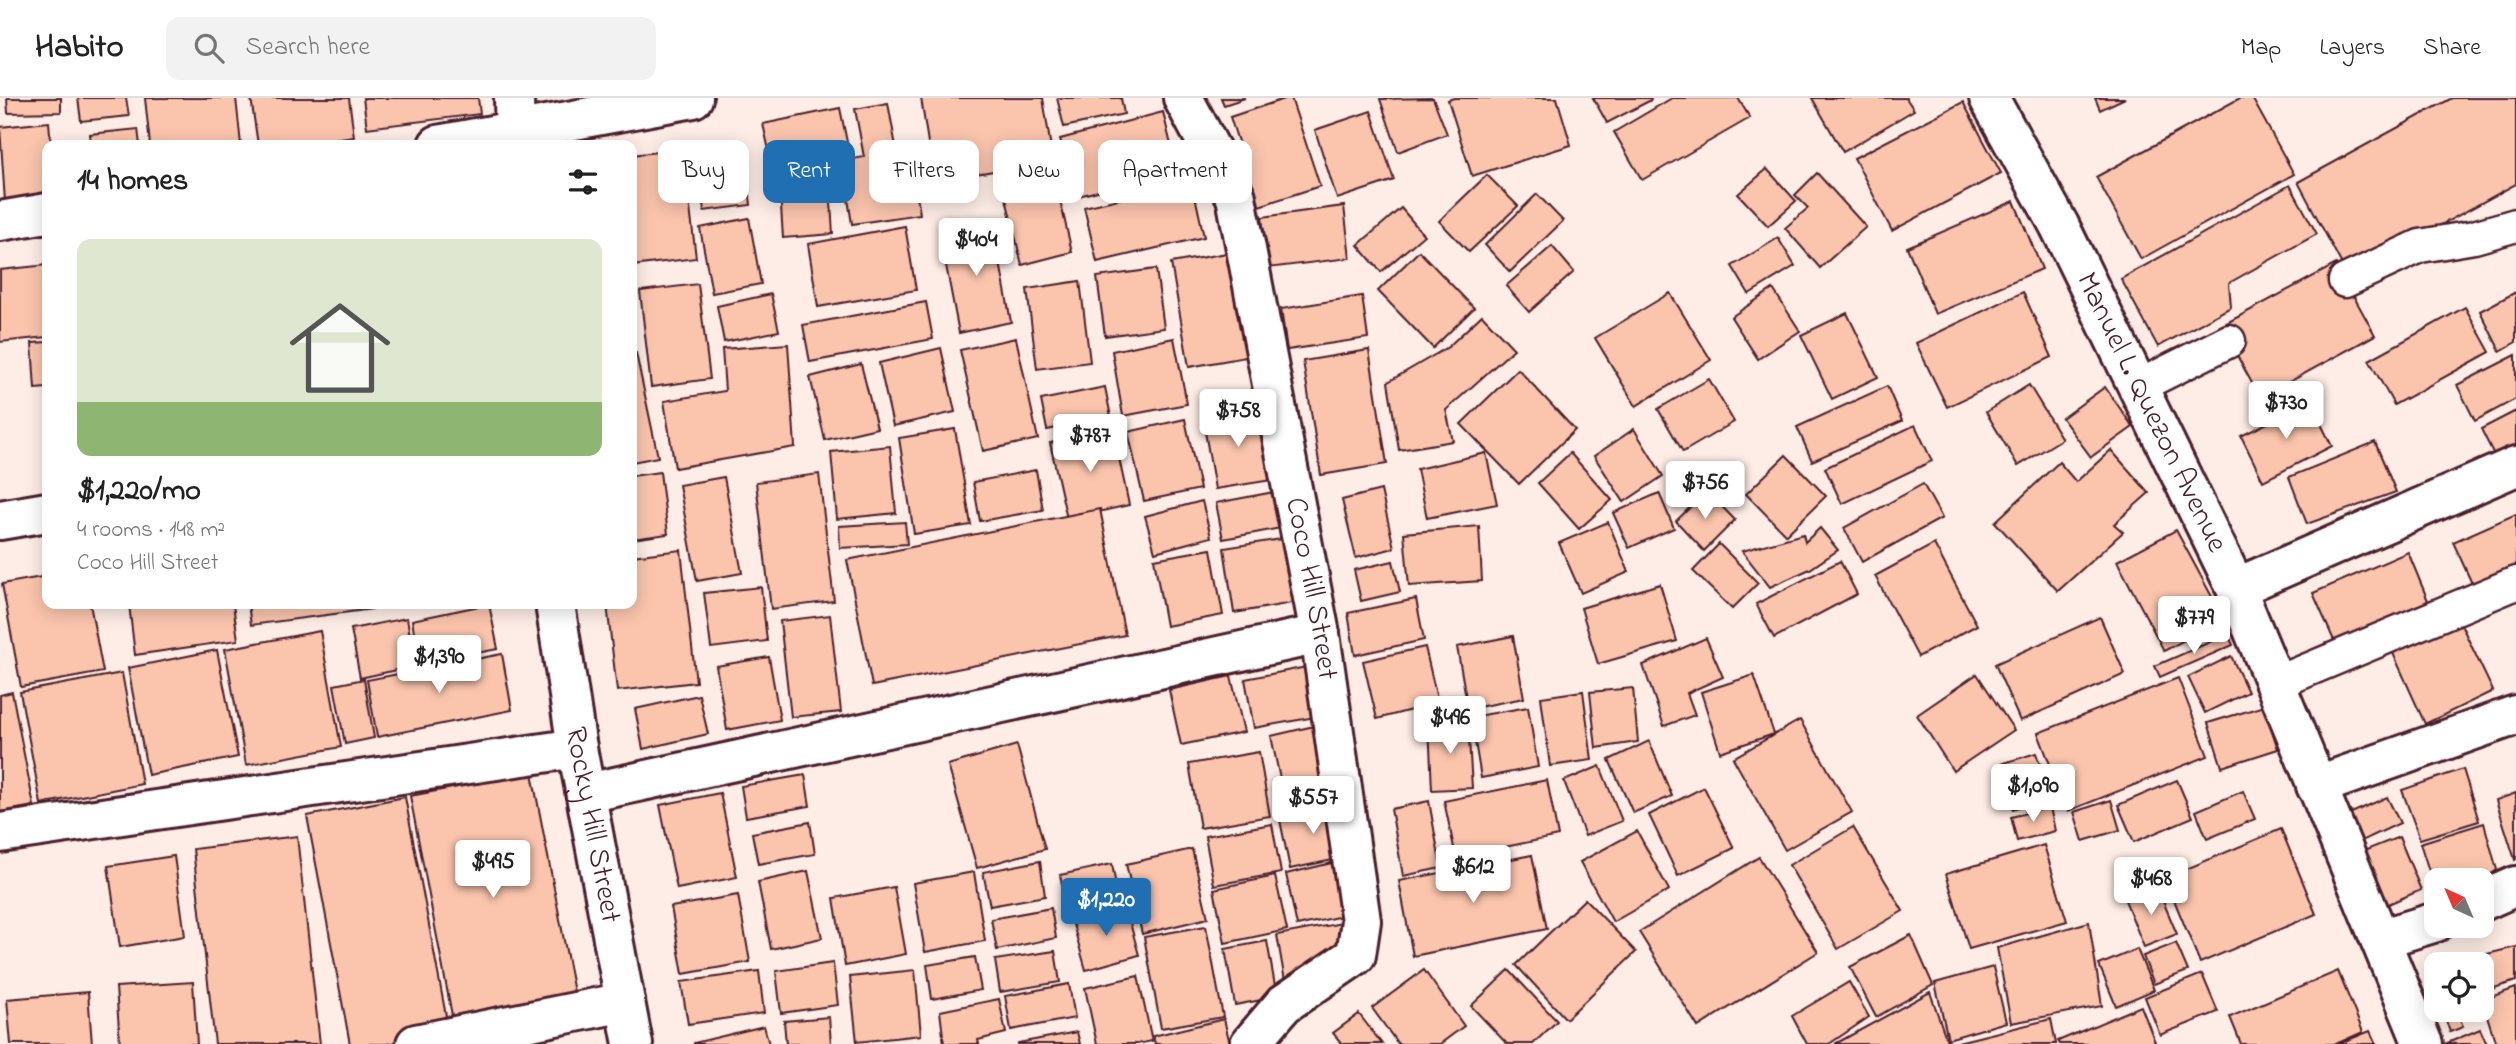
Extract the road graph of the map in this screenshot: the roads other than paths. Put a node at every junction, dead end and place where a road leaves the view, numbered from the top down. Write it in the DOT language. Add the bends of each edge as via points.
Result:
graph roads {
  1 [pos="693,98"];
  2 [pos="1183,98"];
  3 [pos="1989,98"];
  4 [pos="515,125"];
  5 [pos="457,140"];
  6 [pos="42,214"];
  7 [pos="0,221"];
  8 [pos="2516,225"];
  9 [pos="2345,282"];
  10 [pos="2229,341"];
  11 [pos="2137,387"];
  12 [pos="2516,466"];
  13 [pos="42,513"];
  14 [pos="0,520"];
  15 [pos="2516,583"];
  16 [pos="2236,588"];
  17 [pos="556,609"];
  18 [pos="1320,634"];
  19 [pos="2274,684"];
  20 [pos="2511,714"];
  21 [pos="577,748"];
  22 [pos="2316,786"];
  23 [pos="587,793"];
  24 [pos="0,833"];
  25 [pos="2516,886"];
  26 [pos="2494,896"];
  27 [pos="2424,926"];
  28 [pos="2380,939"];
  29 [pos="625,1002"];
  30 [pos="416,1044"];
  31 [pos="634,1044"];
  32 [pos="1250,1044"];
  33 [pos="2423,1044"];
  1 -- 4 [label="street"];
  2 -- 18 [label="street, Coco Hill Street" via="1236,197"];
  3 -- 11 [label="street, Manuel L. Quezon Avenue" via="2059,225"];
  4 -- 5 [label="street"];
  6 -- 7 [label="street"];
  8 -- 9 [label="lane" via="2420,246"];
  10 -- 11 [label="lane"];
  11 -- 16 [label="street, Manuel L. Quezon Avenue"];
  12 -- 16 [label="street"];
  13 -- 14 [label="street"];
  15 -- 19 [label="lane"];
  16 -- 19 [label="street, Manuel L. Quezon Avenue"];
  17 -- 21 [label="street, Rocky Hill Street"];
  18 -- 23 [label="street"];
  18 -- 32 [label="street, Coco Hill Street" via="1361,921 1356,955 1284,1003"];
  19 -- 22 [label="street, Manuel L. Quezon Avenue"];
  20 -- 22 [label="street"];
  21 -- 23 [label="street, Rocky Hill Street"];
  21 -- 24 [label="street"];
  22 -- 28 [label="street, Manuel L. Quezon Avenue"];
  23 -- 29 [label="street, Rocky Hill Street"];
  25 -- 26 [label="street"];
  27 -- 28 [label="street"];
  28 -- 33 [label="street, Manuel L. Quezon Avenue"];
  29 -- 30 [label="street"];
  29 -- 31 [label="street, Rocky Hill Street"];
}
